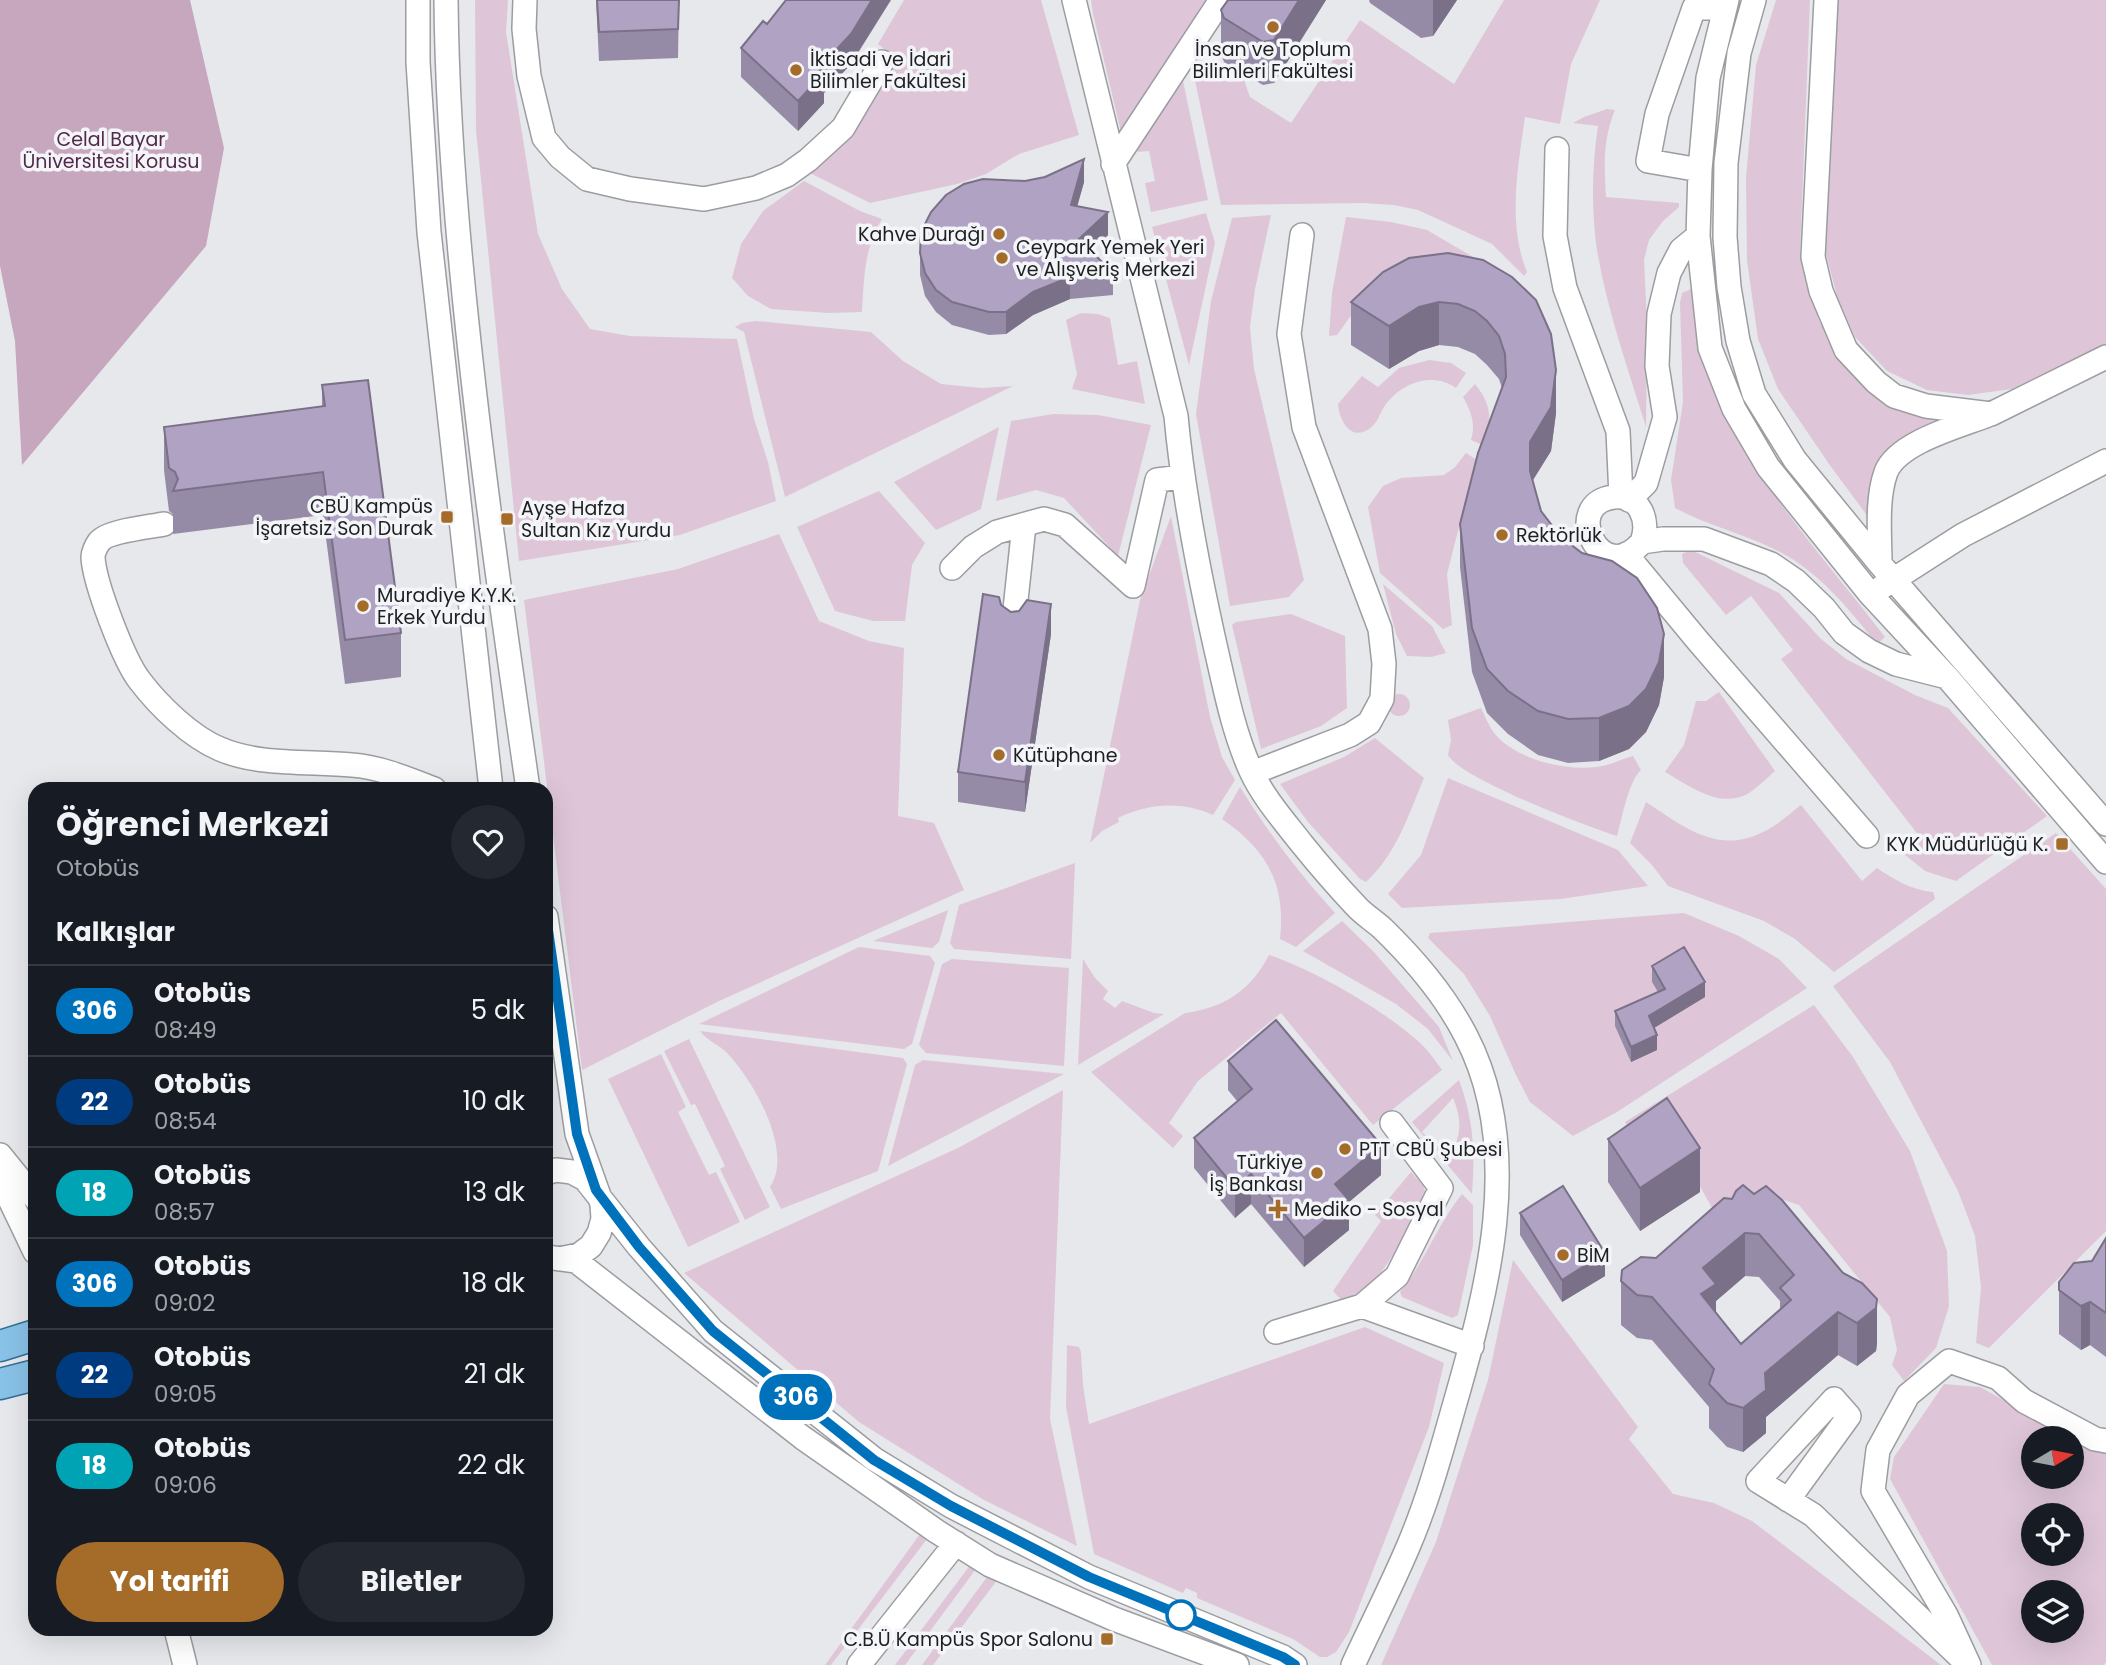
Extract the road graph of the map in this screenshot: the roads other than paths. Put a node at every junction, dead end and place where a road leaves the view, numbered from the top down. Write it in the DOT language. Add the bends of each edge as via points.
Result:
graph roads {
  1 [pos="418,0"];
  2 [pos="446,0"];
  3 [pos="525,0"];
  4 [pos="1074,0"];
  5 [pos="1221,0"];
  6 [pos="1754,0"];
  7 [pos="1826,0"];
  8 [pos="1725,4"];
  9 [pos="882,62"];
  10 [pos="1557,149"];
  11 [pos="1113,164"];
  12 [pos="1700,170"];
  13 [pos="1302,235"];
  14 [pos="1698,236"];
  15 [pos="2106,357"];
  16 [pos="1991,414"];
  17 [pos="2106,461"];
  18 [pos="1182,477"];
  19 [pos="1625,498"];
  20 [pos="164,524"];
  21 [pos="1024,524"];
  22 [pos="1634,548"];
  23 [pos="952,568"];
  24 [pos="496,570"];
  25 [pos="1887,571"];
  26 [pos="467,575"];
  27 [pos="1871,595"];
  28 [pos="1013,628"];
  29 [pos="1947,677"];
  30 [pos="1252,773"];
  31 [pos="415,782"];
  32 [pos="490,782"];
  33 [pos="527,782"];
  34 [pos="2106,824"];
  35 [pos="1867,836"];
  36 [pos="2106,862"];
  37 [pos="553,965"];
  38 [pos="1392,1124"];
  39 [pos="0,1155"];
  40 [pos="553,1171"];
  41 [pos="0,1180"];
  42 [pos="28,1189"];
  43 [pos="596,1190"];
  44 [pos="28,1238"];
  45 [pos="553,1258"];
  46 [pos="553,1258"];
  47 [pos="1362,1306"];
  48 [pos="1276,1332"];
  49 [pos="28,1337"];
  50 [pos="0,1346"];
  51 [pos="1472,1346"];
  52 [pos="28,1377"];
  53 [pos="0,1384"];
  54 [pos="2106,1441"];
  55 [pos="1788,1500"];
  56 [pos="956,1543"];
  57 [pos="178,1636"];
  58 [pos="185,1665"];
  59 [pos="859,1665"];
  60 [pos="1237,1665"];
  61 [pos="1295,1665"];
  62 [pos="1353,1665"];
  63 [pos="1969,1665"];
  1 -- 26 [label="street" via="429,232"];
  2 -- 24 [label="street" via="457,224"];
  3 -- 9 [label="street" via="529,76 544,138 587,179 630,189 704,199 756,188 787,175 843,128"];
  4 -- 11 [label="street"];
  5 -- 11 [label="street"];
  6 -- 25 [label="street" via="1739,53 1726,163 1725,237 1738,341 1754,394 1795,460"];
  7 -- 16 [label="street" via="1813,257 1832,322 1846,350 1894,396 1926,406"];
  8 -- 12 [label="street" via="1708,79"];
  8 -- 12 [label="street" via="1694,8 1657,114 1648,161"];
  10 -- 19 [label="street" via="1555,236 1565,288 1618,431"];
  11 -- 18 [label="street" via="1176,416"];
  12 -- 14 [label="street"];
  13 -- 30 [label="street" via="1289,334 1304,427 1380,629 1382,699 1369,723 1350,735"];
  14 -- 19 [label="street" via="1681,250 1670,272 1659,314 1657,353 1665,417 1646,483"];
  14 -- 27 [label="street" via="1710,348 1734,409 1768,467"];
  15 -- 16 [label="street"];
  16 -- 25 [label="street" via="1913,444 1887,470 1880,520"];
  17 -- 25 [label="street"];
  18 -- 21 [label="street" via="1157,480 1133,586 1065,525 1044,519"];
  18 -- 30 [label="street" via="1230,710"];
  19 -- 22 [label="street" via="1637,505 1646,522 1646,532"];
  19 -- 22 [label="street" via="1612,497 1595,506 1588,532 1598,548 1616,556"];
  20 -- 31 [label="street" via="109,535 99,541 93,554 118,638 138,679 167,712 222,750 279,761 353,765"];
  21 -- 23 [label="street" via="997,532 972,547"];
  21 -- 28 [label="street"];
  22 -- 29 [label="street" via="1664,539 1704,539 1771,564 1797,581 1844,633 1876,655"];
  22 -- 35 [label="street" via="1698,641"];
  24 -- 26 [label="street"];
  24 -- 33 [label="street"];
  25 -- 27 [label="street"];
  25 -- 34 [label="street"];
  26 -- 32 [label="street"];
  27 -- 29 [label="street"];
  29 -- 36 [label="street"];
  30 -- 51 [label="street" via="1303,846 1441,994 1477,1063 1496,1137 1499,1194"];
  37 -- 43 [label="street" via="577,1134"];
  38 -- 47 [label="street" via="1441,1188 1397,1276"];
  39 -- 42 [label="street"];
  40 -- 43 [label="street" via="572,1172"];
  41 -- 44 [label="street"];
  43 -- 45 [label="street" via="603,1219 591,1246 579,1255"];
  43 -- 61 [label="street" via="713,1331 874,1460 951,1506 1089,1577"];
  46 -- 56 [label="street" via="576,1261 803,1438"];
  47 -- 48 [label="street"];
  47 -- 51 [label="street"];
  49 -- 50 [label="main road"];
  51 -- 62 [label="street" via="1409,1545"];
  52 -- 53 [label="main road"];
  54 -- 63 [label="street" via="2024,1401 1998,1378 1949,1361 1908,1395 1878,1450 1873,1491 1946,1615"];
  55 -- 63 [label="street" via="1813,1516"];
  56 -- 59 [label="street"];
  56 -- 60 [label="street" via="989,1565"];
  57 -- 58 [label="street"];
}
